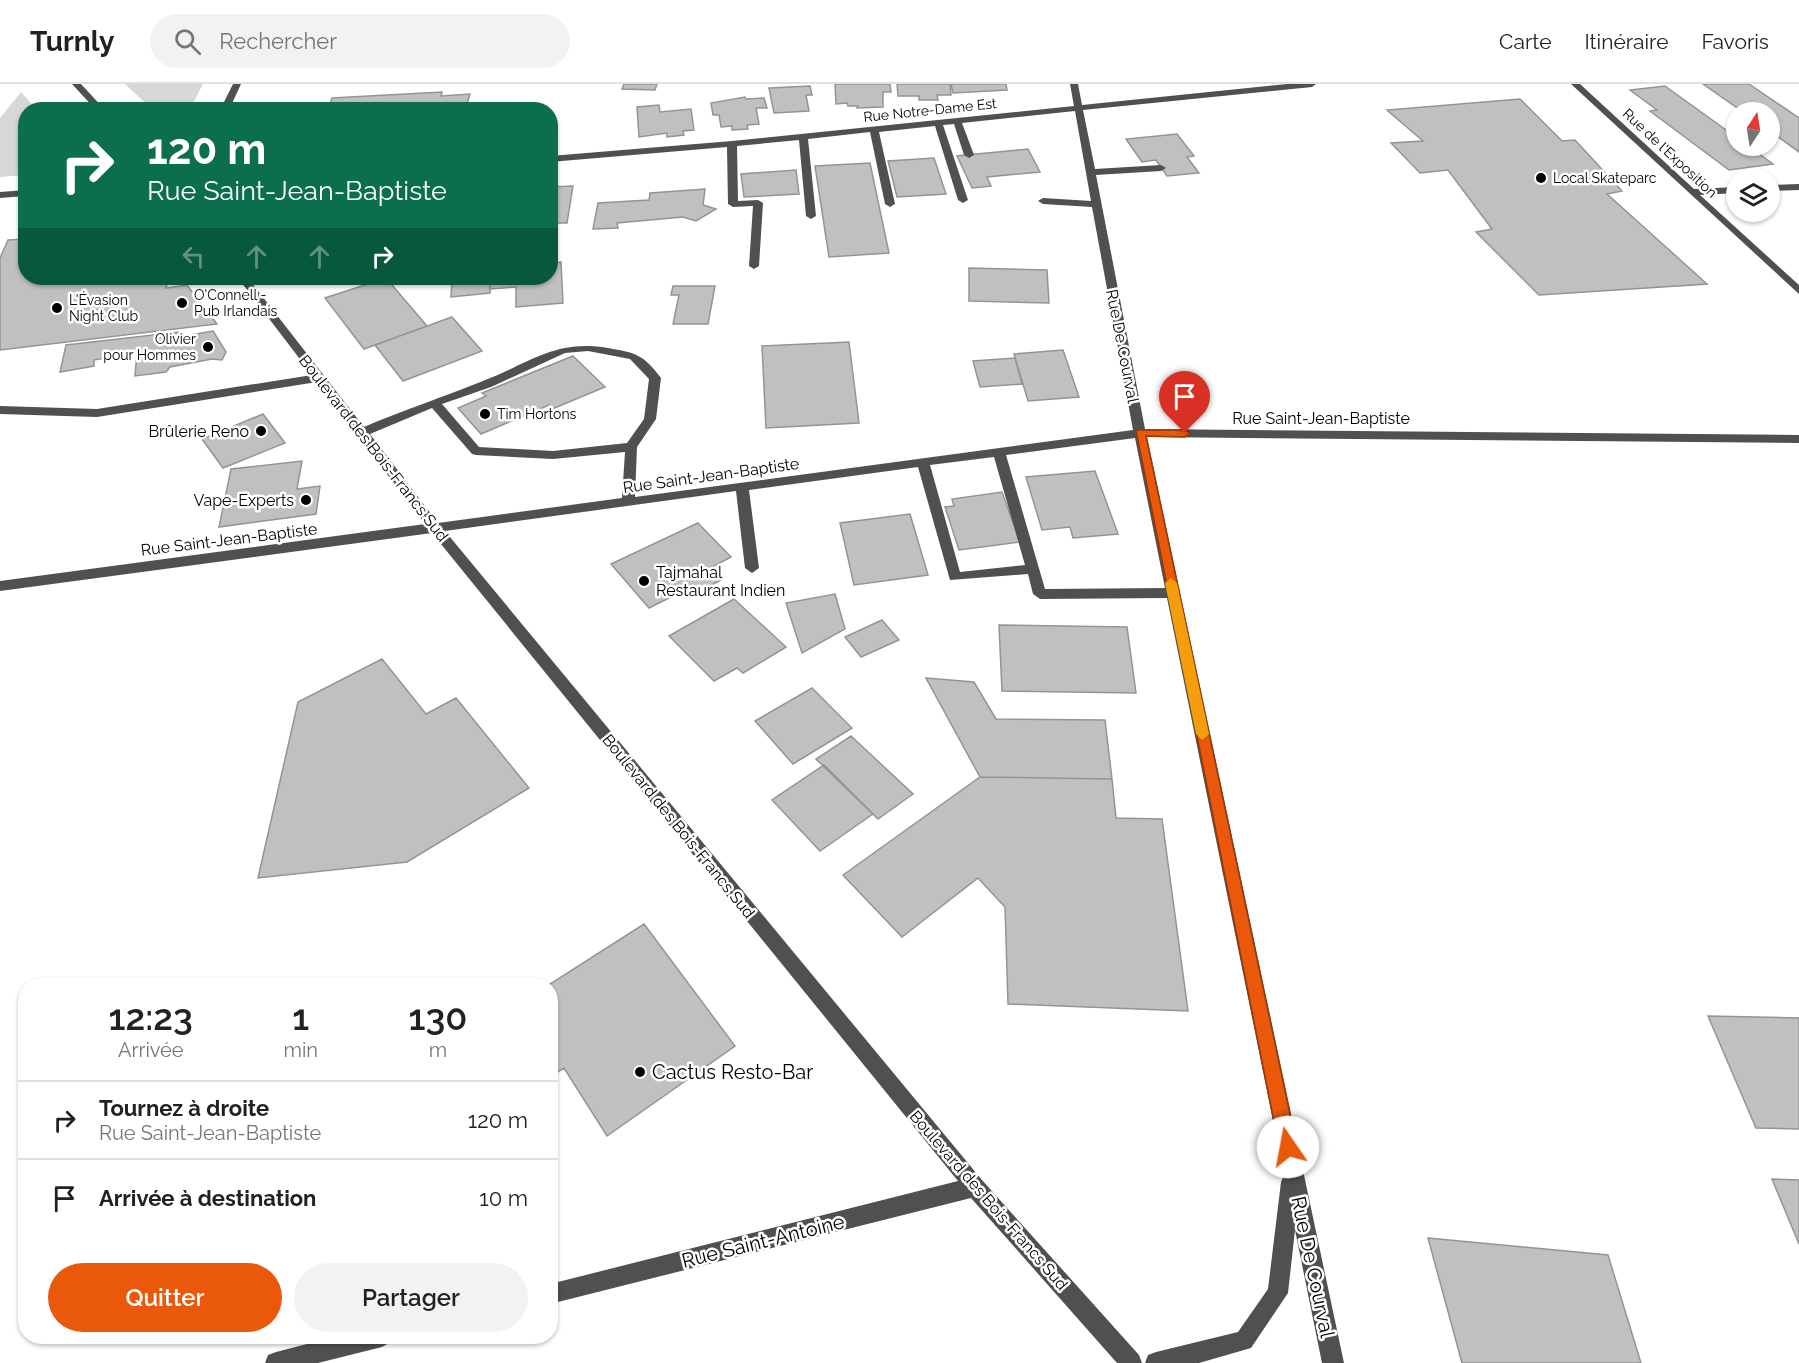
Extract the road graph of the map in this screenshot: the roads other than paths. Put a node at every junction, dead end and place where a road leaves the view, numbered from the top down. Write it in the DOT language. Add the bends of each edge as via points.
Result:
graph roads {
  1 [pos="76,84"];
  2 [pos="237,84"];
  3 [pos="1074,84"];
  4 [pos="1312,84"];
  5 [pos="1575,84"];
  6 [pos="93,102"];
  7 [pos="228,102"];
  8 [pos="1077,108"];
  9 [pos="957,120"];
  10 [pos="938,122"];
  11 [pos="874,129"];
  12 [pos="803,136"];
  13 [pos="732,144"];
  14 [pos="969,155"];
  15 [pos="558,158"];
  16 [pos="1161,168"];
  17 [pos="1090,172"];
  18 [pos="1799,187"];
  19 [pos="1780,188"];
  20 [pos="1726,190"];
  21 [pos="1691,192"];
  22 [pos="18,194"];
  23 [pos="0,195"];
  24 [pos="963,200"];
  25 [pos="1044,201"];
  26 [pos="890,204"];
  27 [pos="1096,204"];
  28 [pos="811,216"];
  29 [pos="754,266"];
  30 [pos="248,285"];
  31 [pos="1799,291"];
  32 [pos="318,378"];
  33 [pos="434,403"];
  34 [pos="6,410"];
  35 [pos="364,432"];
  36 [pos="1140,433"];
  37 [pos="1799,439"];
  38 [pos="631,447"];
  39 [pos="999,452"];
  40 [pos="923,462"];
  41 [pos="742,487"];
  42 [pos="628,503"];
  43 [pos="436,529"];
  44 [pos="752,568"];
  45 [pos="1033,569"];
  46 [pos="0,586"];
  47 [pos="1173,593"];
  48 [pos="1293,1170"];
  49 [pos="975,1187"];
  50 [pos="558,1292"];
  51 [pos="351,1344"];
  52 [pos="276,1363"];
  53 [pos="1131,1363"];
  54 [pos="1156,1363"];
  55 [pos="1333,1363"];
  1 -- 6 [label="street"];
  2 -- 7 [label="street"];
  3 -- 8 [label="street, Rue De Courval"];
  4 -- 8 [label="street, Rue Notre-Dame Est"];
  5 -- 21 [label="street, Rue de l'Exposition"];
  8 -- 9 [label="street, Rue Notre-Dame Est"];
  8 -- 17 [label="street, Rue De Courval"];
  9 -- 10 [label="street, Rue Notre-Dame Est"];
  9 -- 14 [label="street"];
  10 -- 11 [label="street, Rue Notre-Dame Est"];
  10 -- 24 [label="street"];
  11 -- 12 [label="street, Rue Notre-Dame Est"];
  11 -- 26 [label="street"];
  12 -- 13 [label="street, Rue Notre-Dame Est"];
  12 -- 28 [label="street"];
  13 -- 15 [label="street, Rue Notre-Dame Est"];
  13 -- 29 [label="street" via="733,204 758,202"];
  16 -- 17 [label="street"];
  17 -- 27 [label="street, Rue De Courval"];
  18 -- 19 [label="street"];
  20 -- 21 [label="street"];
  21 -- 31 [label="street, Rue de l'Exposition"];
  22 -- 23 [label="street"];
  25 -- 27 [label="street"];
  27 -- 36 [label="street, Rue De Courval"];
  30 -- 32 [label="street, Boulevard des Bois-Francs Sud"];
  32 -- 34 [label="street" via="97,413"];
  32 -- 35 [label="street, Boulevard des Bois-Francs Sud"];
  33 -- 35 [label="street"];
  33 -- 38 [label="street" via="476,451 554,455"];
  33 -- 38 [label="street" via="563,350 588,348 634,356 655,378 650,419"];
  35 -- 43 [label="street, Boulevard des Bois-Francs Sud"];
  36 -- 37 [label="street, Rue Saint-Jean-Baptiste"];
  36 -- 39 [label="street, Rue Saint-Jean-Baptiste"];
  36 -- 47 [label="street, Rue De Courval"];
  38 -- 42 [label="street"];
  39 -- 40 [label="street, Rue Saint-Jean-Baptiste"];
  39 -- 45 [label="street"];
  40 -- 41 [label="street, Rue Saint-Jean-Baptiste"];
  40 -- 45 [label="street" via="955,577"];
  41 -- 42 [label="street, Rue Saint-Jean-Baptiste"];
  41 -- 44 [label="street"];
  42 -- 43 [label="street, Rue Saint-Jean-Baptiste"];
  43 -- 46 [label="street, Rue Saint-Jean-Baptiste"];
  43 -- 49 [label="street, Boulevard des Bois-Francs Sud"];
  45 -- 47 [label="street" via="1040,594"];
  47 -- 48 [label="street, Rue De Courval"];
  48 -- 54 [label="street, Rue De Courval" via="1278,1293 1244,1341"];
  48 -- 55 [label="street, Rue De Courval"];
  49 -- 50 [label="street, Rue Saint-Antoine"];
  49 -- 53 [label="street, Boulevard des Bois-Francs Sud"];
  51 -- 52 [label="street"];
}
